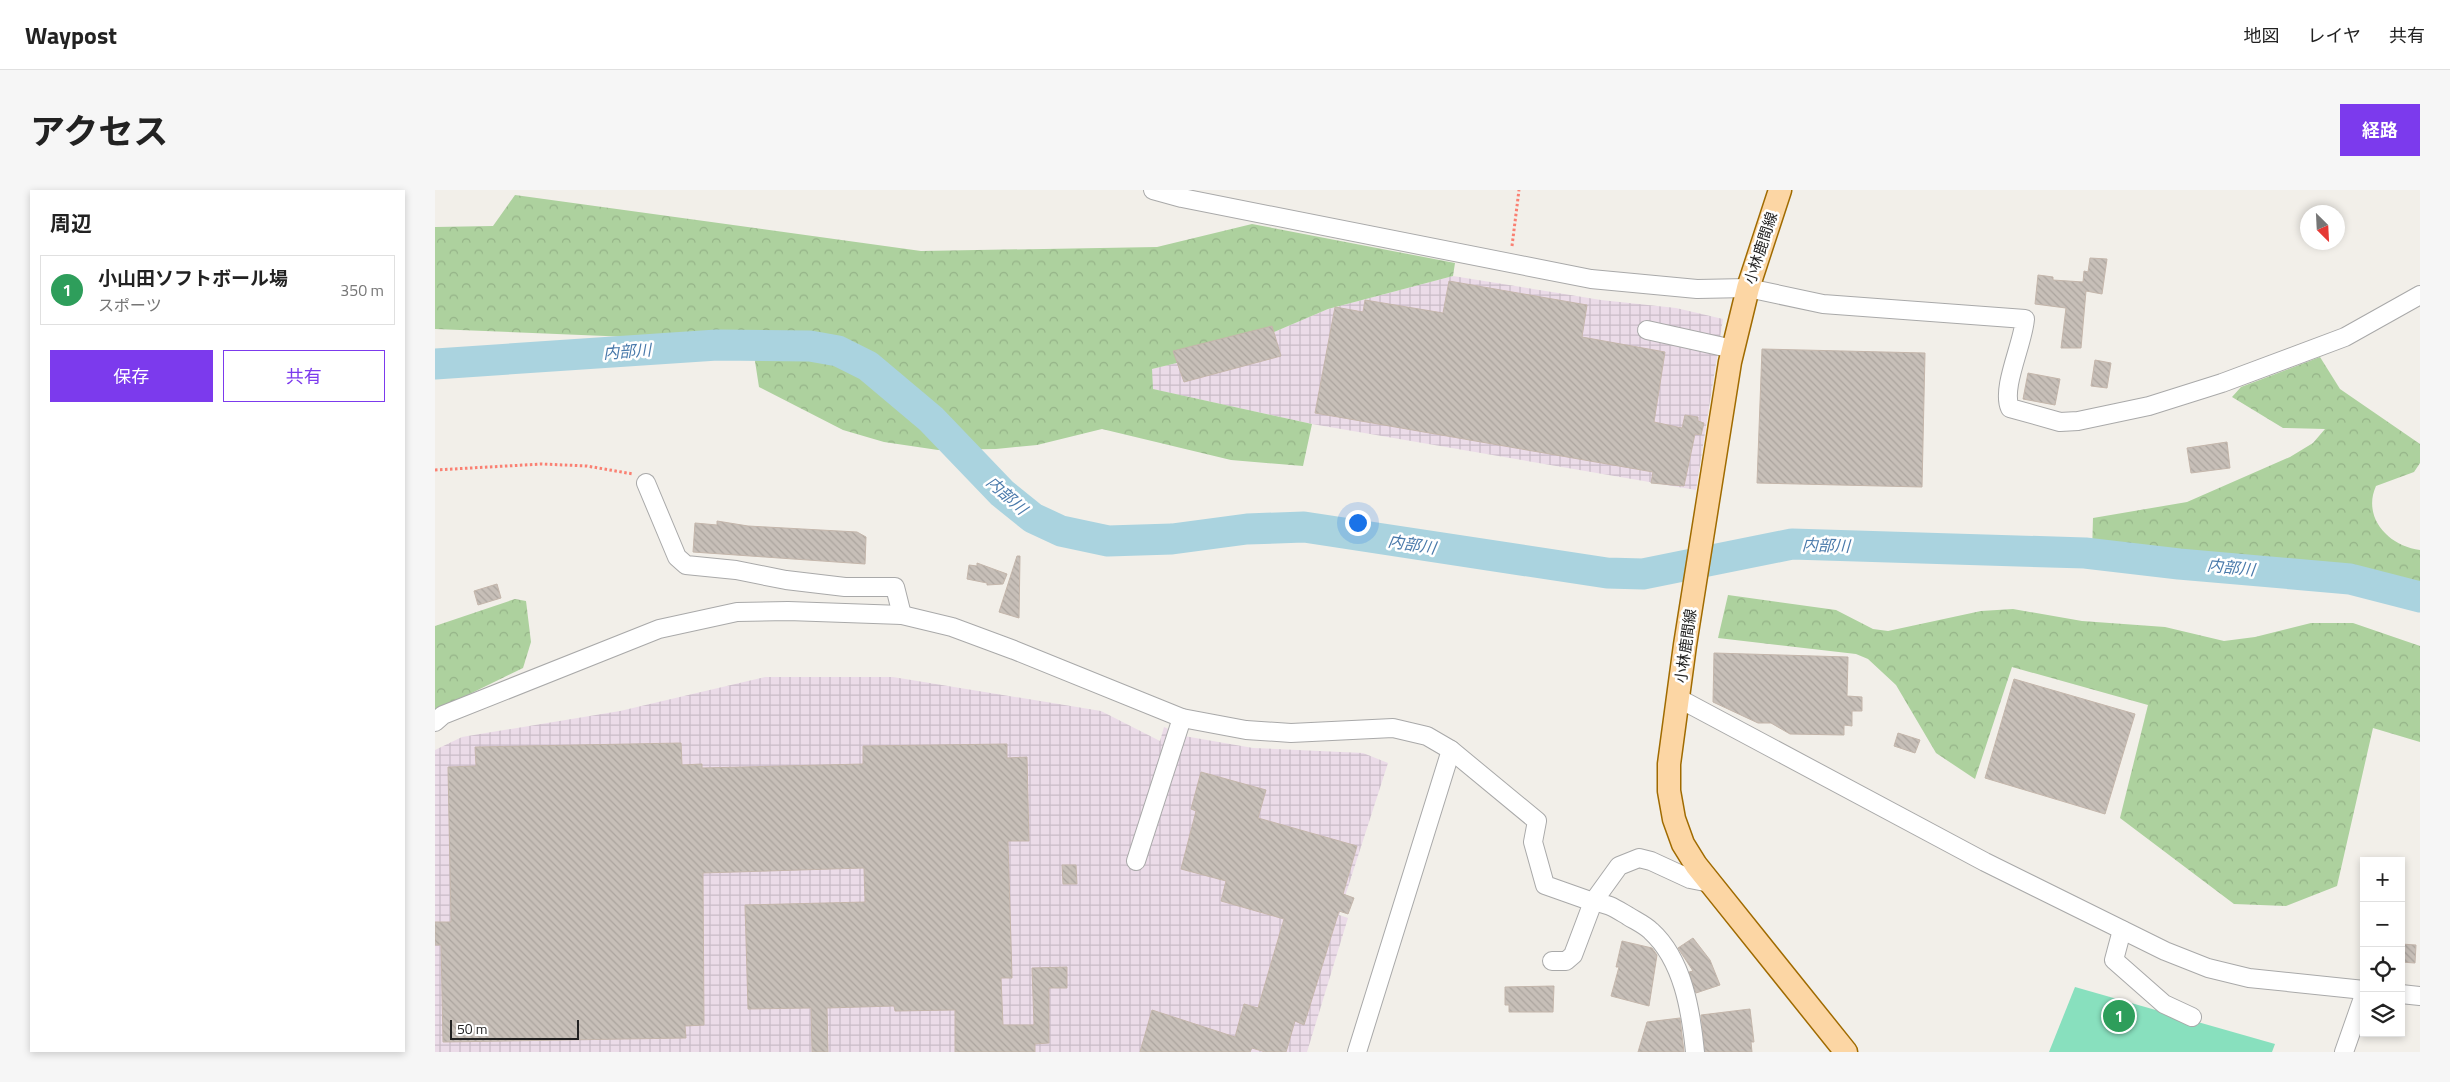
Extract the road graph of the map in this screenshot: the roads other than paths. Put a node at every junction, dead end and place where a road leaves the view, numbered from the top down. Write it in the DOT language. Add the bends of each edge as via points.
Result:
graph roads {
  1 [pos="1153,190"];
  2 [pos="1780,190"];
  3 [pos="1748,288"];
  4 [pos="2420,295"];
  5 [pos="1647,330"];
  6 [pos="1733,349"];
  7 [pos="646,483"];
  8 [pos="902,615"];
  9 [pos="1679,698"];
  10 [pos="1182,718"];
  11 [pos="435,722"];
  12 [pos="1451,750"];
  13 [pos="1136,861"];
  14 [pos="1710,883"];
  15 [pos="1593,902"];
  16 [pos="2122,930"];
  17 [pos="1552,961"];
  18 [pos="2360,990"];
  19 [pos="2405,994"];
  20 [pos="2420,996"];
  21 [pos="2360,1006"];
  22 [pos="2192,1018"];
  23 [pos="1357,1052"];
  24 [pos="1695,1052"];
  25 [pos="1846,1052"];
  26 [pos="2344,1052"];
  1 -- 3 [label="street" via="1601,280 1697,289"];
  2 -- 3 [label="main road, 小林鹿間線"];
  3 -- 4 [label="street" via="1823,304 2025,319 2006,400 2010,408 2060,422 2129,412 2221,383 2345,337"];
  3 -- 6 [label="main road, 小林鹿間線"];
  5 -- 6 [label="street"];
  6 -- 9 [label="main road, 小林鹿間線"];
  7 -- 8 [label="street" via="677,558 686,565 845,587 895,587"];
  8 -- 10 [label="street" via="952,627"];
  8 -- 11 [label="street" via="787,610 737,612 659,629 443,715"];
  9 -- 14 [label="main road, 小林鹿間線" via="1669,764 1669,791 1683,844"];
  9 -- 16 [label="street" via="1985,862"];
  10 -- 12 [label="street" via="1246,730 1291,733 1393,728 1427,736"];
  10 -- 13 [label="street"];
  12 -- 15 [label="street" via="1537,821 1533,842 1545,885"];
  12 -- 23 [label="street"];
  14 -- 15 [label="street" via="1690,879 1639,858 1619,866"];
  14 -- 25 [label="main road, 小林鹿間線"];
  15 -- 17 [label="street" via="1573,955 1566,961"];
  15 -- 24 [label="street" via="1610,905 1650,929 1667,950 1690,1013"];
  16 -- 18 [label="street" via="2216,970 2249,978"];
  16 -- 22 [label="street" via="2114,960 2164,1004"];
  19 -- 20 [label="street"];
  21 -- 26 [label="street"];
}
